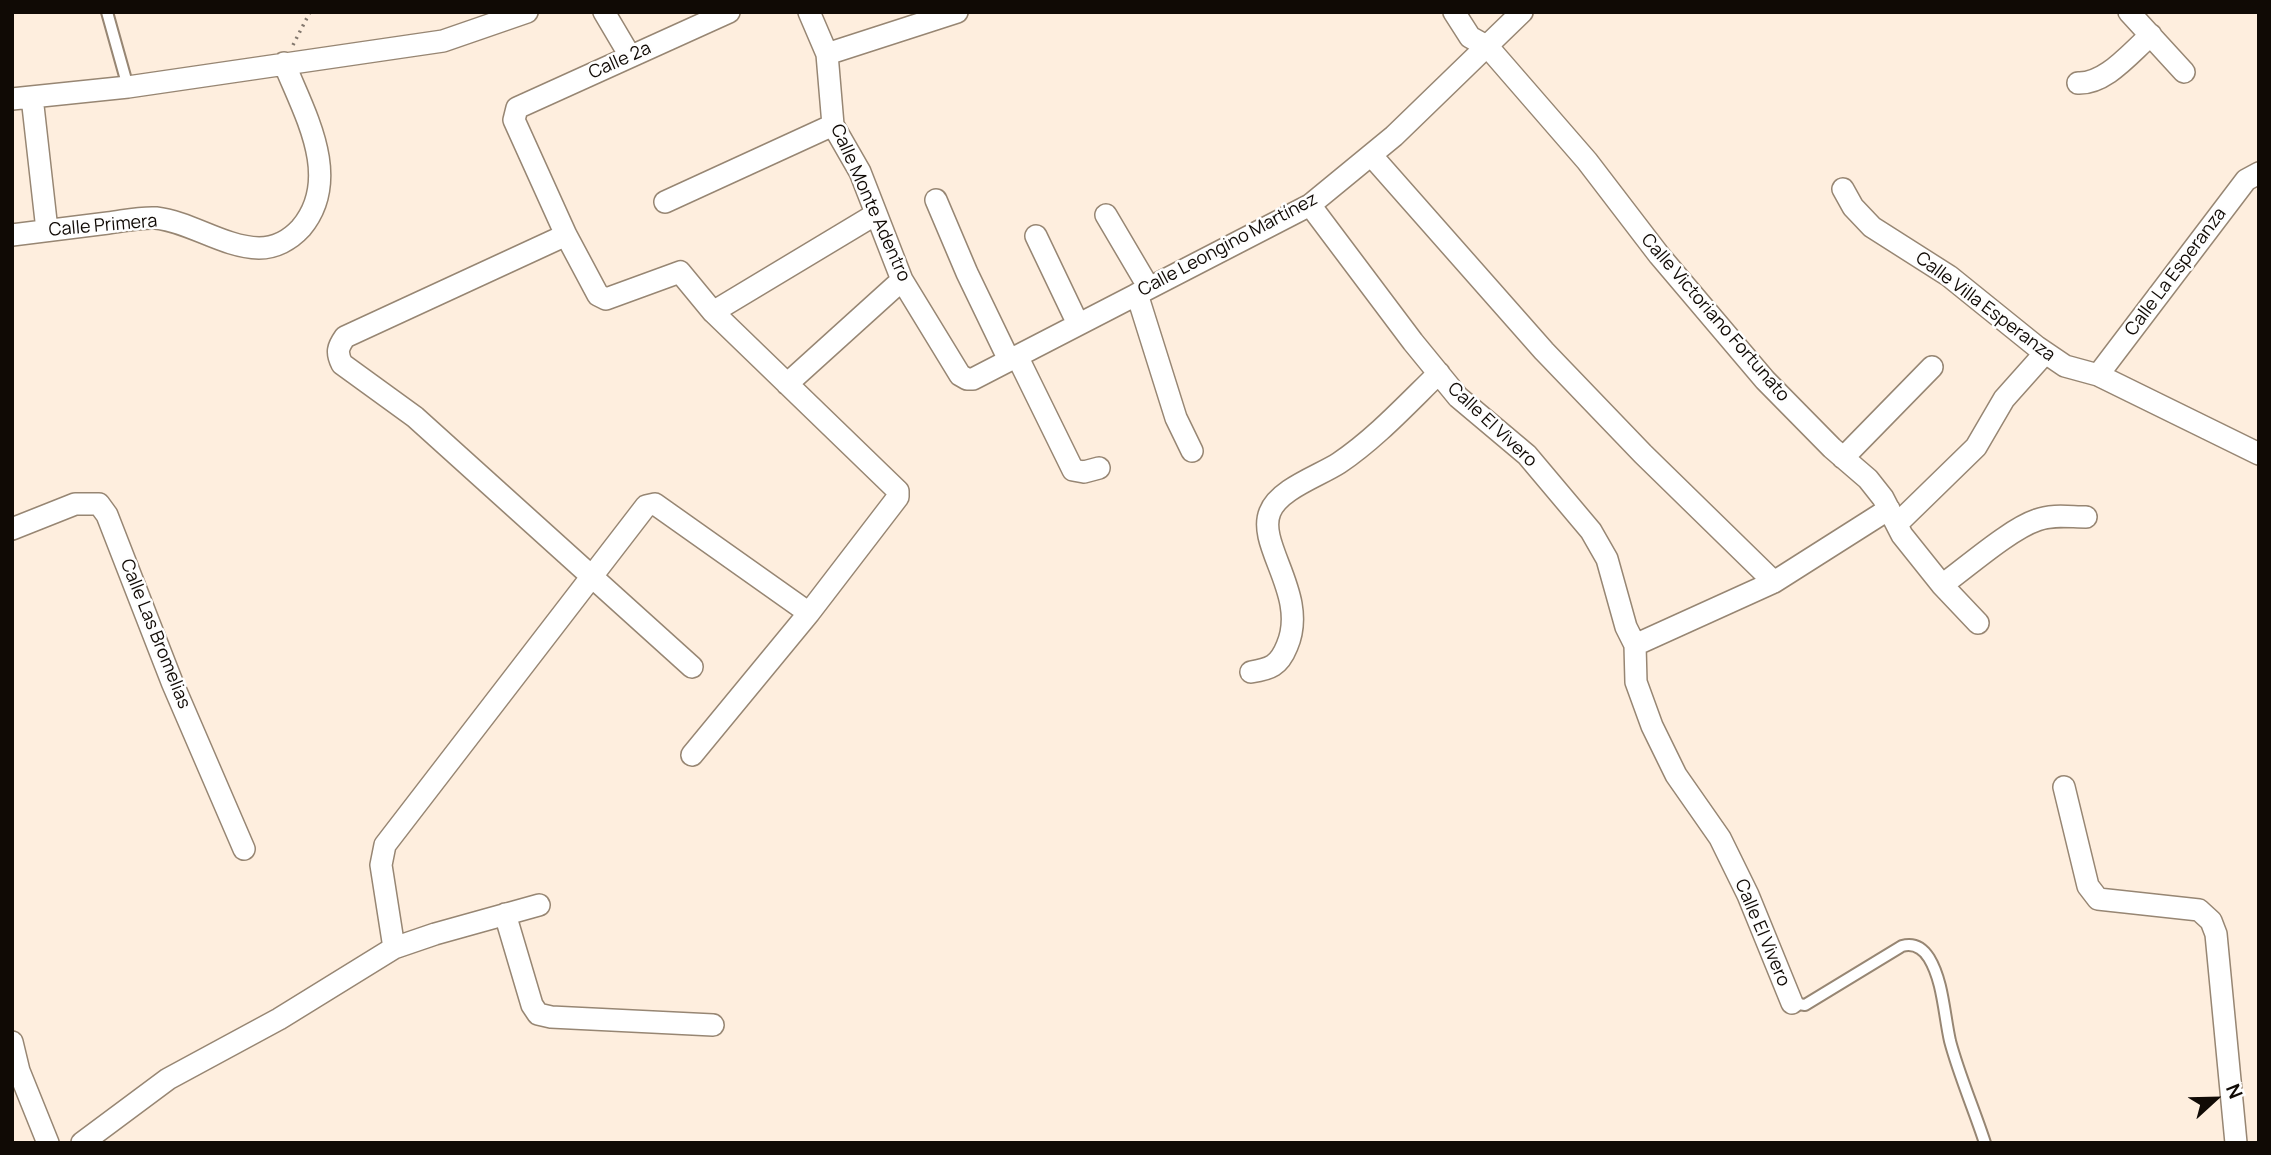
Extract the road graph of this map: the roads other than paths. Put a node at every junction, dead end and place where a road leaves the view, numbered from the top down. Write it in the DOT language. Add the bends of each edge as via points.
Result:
graph roads {
  1 [pos="107,12"];
  2 [pos="527,12"];
  3 [pos="604,12"];
  4 [pos="729,12"];
  5 [pos="809,12"];
  6 [pos="957,12"];
  7 [pos="1454,12"];
  8 [pos="1522,12"];
  9 [pos="2130,12"];
  10 [pos="2151,35"];
  11 [pos="1488,47"];
  12 [pos="827,54"];
  13 [pos="630,55"];
  14 [pos="284,62"];
  15 [pos="2184,72"];
  16 [pos="2078,83"];
  17 [pos="128,87"];
  18 [pos="22,98"];
  19 [pos="833,125"];
  20 [pos="1371,155"];
  21 [pos="2259,173"];
  22 [pos="1843,188"];
  23 [pos="936,200"];
  24 [pos="666,202"];
  25 [pos="1310,205"];
  26 [pos="876,214"];
  27 [pos="1106,215"];
  28 [pos="47,230"];
  29 [pos="12,234"];
  30 [pos="566,235"];
  31 [pos="1037,236"];
  32 [pos="902,280"];
  33 [pos="1143,291"];
  34 [pos="713,312"];
  35 [pos="1078,324"];
  36 [pos="2045,353"];
  37 [pos="1013,358"];
  38 [pos="1931,367"];
  39 [pos="1439,373"];
  40 [pos="2098,375"];
  41 [pos="967,379"];
  42 [pos="787,384"];
  43 [pos="1192,451"];
  44 [pos="2259,454"];
  45 [pos="1843,458"];
  46 [pos="1099,468"];
  47 [pos="1893,517"];
  48 [pos="2086,517"];
  49 [pos="12,529"];
  50 [pos="592,577"];
  51 [pos="1774,582"];
  52 [pos="1942,585"];
  53 [pos="809,613"];
  54 [pos="1978,623"];
  55 [pos="1636,645"];
  56 [pos="692,667"];
  57 [pos="1251,673"];
  58 [pos="692,755"];
  59 [pos="2064,787"];
  60 [pos="244,849"];
  61 [pos="539,905"];
  62 [pos="506,914"];
  63 [pos="394,948"];
  64 [pos="1792,1003"];
  65 [pos="713,1025"];
  66 [pos="12,1041"];
  67 [pos="48,1143"];
  68 [pos="82,1143"];
  69 [pos="1985,1143"];
  70 [pos="2236,1143"];
  1 -- 17 [label="lane"];
  2 -- 14 [label="street" via="443,41"];
  3 -- 13 [label="street"];
  4 -- 13 [label="street, Calle 2a"];
  5 -- 12 [label="street, Calle Monte Adentro"];
  6 -- 12 [label="street"];
  7 -- 11 [label="street, Calle Victoriano Fortunato" via="1470,37"];
  8 -- 11 [label="street, Calle Leongino Martínez"];
  9 -- 10 [label="street"];
  10 -- 15 [label="street"];
  10 -- 16 [label="street" via="2091,83"];
  11 -- 20 [label="street, Calle Leongino Martínez"];
  11 -- 45 [label="street, Calle Victoriano Fortunato" via="1765,380"];
  12 -- 19 [label="street, Calle Monte Adentro"];
  13 -- 30 [label="street, Calle 2a" via="517,108 514,114"];
  14 -- 17 [label="street"];
  14 -- 28 [label="street, Calle Primera" via="321,167 308,220 294,236 261,248 244,246 154,218"];
  17 -- 18 [label="street"];
  18 -- 28 [label="street"];
  19 -- 24 [label="street"];
  19 -- 26 [label="street, Calle Monte Adentro"];
  20 -- 25 [label="street, Calle Leongino Martínez"];
  20 -- 51 [label="street" via="1544,351"];
  21 -- 40 [label="street, Calle La Esperanza" via="2246,180"];
  22 -- 36 [label="street, Calle Villa Esperanza" via="1872,227 1949,276"];
  23 -- 37 [label="street" via="967,274"];
  25 -- 33 [label="street, Calle Leongino Martínez"];
  25 -- 39 [label="street, Calle El Vivero"];
  26 -- 32 [label="street, Calle Monte Adentro"];
  26 -- 34 [label="street"];
  27 -- 33 [label="street"];
  28 -- 29 [label="street, Calle Primera"];
  30 -- 34 [label="street" via="601,298 680,272"];
  30 -- 50 [label="street" via="345,337 337,355 342,364 415,417"];
  31 -- 35 [label="street"];
  32 -- 41 [label="street, Calle Monte Adentro"];
  32 -- 42 [label="street"];
  33 -- 35 [label="street, Calle Leongino Martínez"];
  33 -- 43 [label="street" via="1176,418"];
  34 -- 42 [label="street"];
  35 -- 37 [label="street, Calle Leongino Martínez"];
  36 -- 40 [label="street, Calle Villa Esperanza" via="2065,366"];
  36 -- 47 [label="street" via="2004,398 1976,447"];
  37 -- 41 [label="street, Calle Leongino Martínez"];
  37 -- 46 [label="street" via="1073,470"];
  38 -- 45 [label="street"];
  39 -- 55 [label="street, Calle El Vivero" via="1458,397 1527,455 1591,531 1607,559"];
  39 -- 57 [label="street" via="1382,429 1338,463 1281,497 1269,513 1268,533 1293,610 1292,636 1281,660"];
  40 -- 44 [label="street, Calle Villa Esperanza"];
  42 -- 53 [label="street" via="898,491 898,497"];
  45 -- 47 [label="street, Calle Victoriano Fortunato" via="1868,478"];
  47 -- 51 [label="street"];
  47 -- 52 [label="street, Calle Victoriano Fortunato"];
  48 -- 52 [label="street" via="2037,520"];
  49 -- 60 [label="street, Calle Las Bromelias" via="75,504 99,503"];
  50 -- 53 [label="street" via="646,506 655,504"];
  50 -- 56 [label="street"];
  50 -- 63 [label="street" via="385,845 381,865"];
  51 -- 55 [label="street"];
  52 -- 54 [label="street, Calle Victoriano Fortunato"];
  53 -- 58 [label="street"];
  55 -- 64 [label="street, Calle El Vivero" via="1636,682 1652,726 1676,775 1720,838"];
  59 -- 70 [label="street" via="2088,886 2098,899 2199,910 2211,921 2216,934"];
  61 -- 62 [label="street"];
  62 -- 63 [label="street"];
  62 -- 65 [label="street" via="538,1014"];
  63 -- 68 [label="street" via="279,1019 168,1079"];
  64 -- 69 [label="lane" via="1805,1005 1902,946 1921,948 1936,975 1951,1043"];
  66 -- 67 [label="street"];
}
